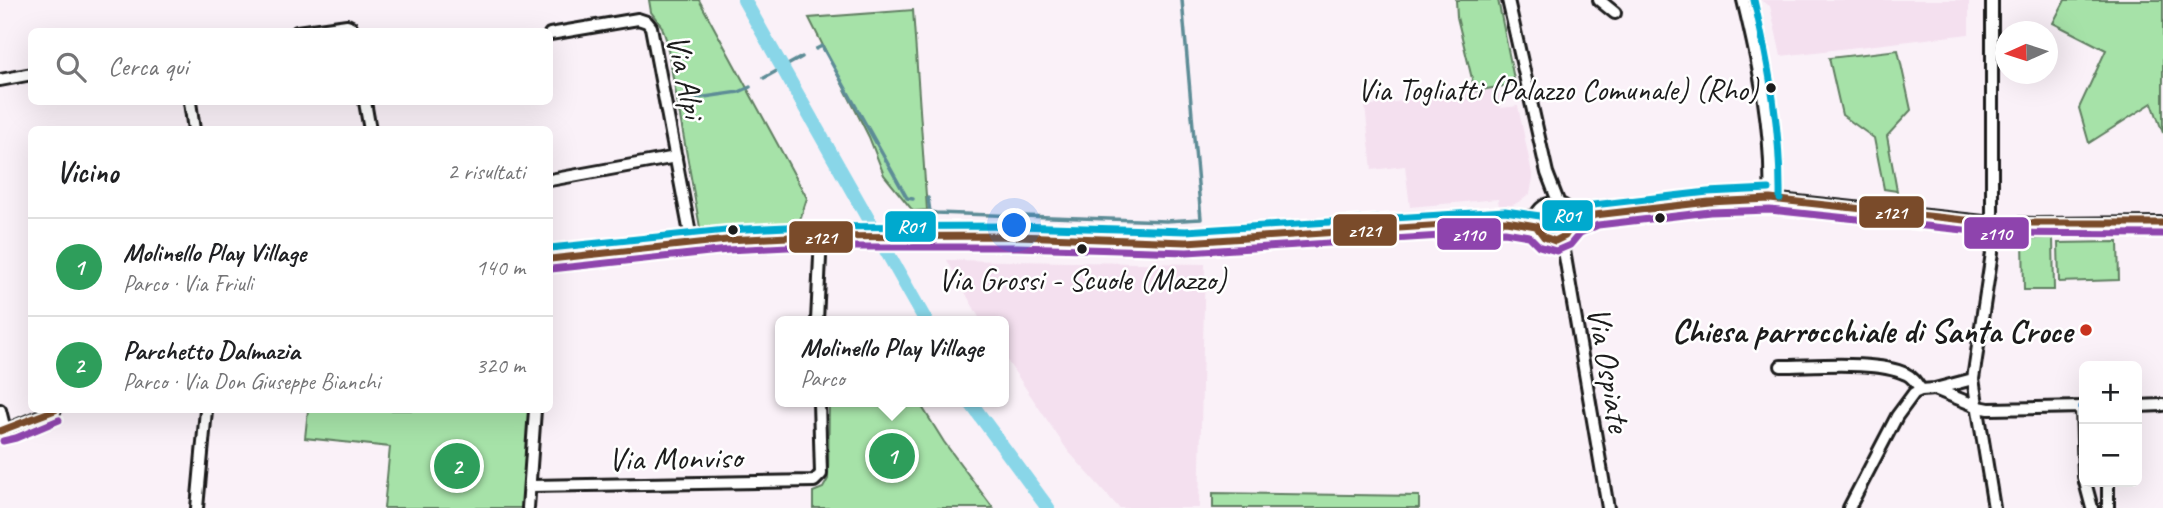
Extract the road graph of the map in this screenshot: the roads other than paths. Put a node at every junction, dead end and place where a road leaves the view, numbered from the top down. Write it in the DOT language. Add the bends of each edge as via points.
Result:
graph roads {
  1 [pos="1508,0"];
  2 [pos="1599,0"];
  3 [pos="1743,0"];
  4 [pos="1992,0"];
  5 [pos="1615,13"];
  6 [pos="319,28"];
  7 [pos="350,28"];
  8 [pos="553,33"];
  9 [pos="28,76"];
  10 [pos="0,80"];
  11 [pos="190,105"];
  12 [pos="366,105"];
  13 [pos="193,126"];
  14 [pos="369,126"];
  15 [pos="676,157"];
  16 [pos="553,179"];
  17 [pos="1770,199"];
  18 [pos="1554,204"];
  19 [pos="1570,212"];
  20 [pos="1595,215"];
  21 [pos="1536,221"];
  22 [pos="1993,223"];
  23 [pos="2163,223"];
  24 [pos="1572,225"];
  25 [pos="821,236"];
  26 [pos="1562,239"];
  27 [pos="692,244"];
  28 [pos="553,259"];
  29 [pos="817,316"];
  30 [pos="1781,366"];
  31 [pos="1973,379"];
  32 [pos="1935,389"];
  33 [pos="1921,390"];
  34 [pos="2163,405"];
  35 [pos="2142,406"];
  36 [pos="819,407"];
  37 [pos="1979,407"];
  38 [pos="2079,407"];
  39 [pos="0,410"];
  40 [pos="47,413"];
  41 [pos="206,413"];
  42 [pos="535,413"];
  43 [pos="2,430"];
  44 [pos="531,486"];
  45 [pos="2087,487"];
  46 [pos="2107,487"];
  47 [pos="197,508"];
  48 [pos="528,508"];
  49 [pos="1608,508"];
  50 [pos="1849,508"];
  51 [pos="1993,508"];
  52 [pos="2092,508"];
  53 [pos="2108,508"];
  1 -- 18 [label="street"];
  2 -- 5 [label="street"];
  3 -- 17 [label="street" via="1767,120"];
  4 -- 22 [label="street"];
  6 -- 7 [label="street"];
  8 -- 15 [label="street, Via Alpi" via="638,19 647,22"];
  9 -- 10 [label="street"];
  11 -- 13 [label="street"];
  12 -- 14 [label="street"];
  15 -- 16 [label="street"];
  15 -- 27 [label="street"];
  17 -- 20 [label="street"];
  17 -- 22 [label="street"];
  18 -- 19 [label="street"];
  18 -- 21 [label="street" via="1541,208"];
  19 -- 20 [label="street"];
  19 -- 24 [label="street"];
  20 -- 24 [label="street"];
  21 -- 25 [label="street" via="1186,242"];
  21 -- 26 [label="street" via="1539,234 1546,239"];
  22 -- 23 [label="street"];
  22 -- 31 [label="street"];
  24 -- 26 [label="street"];
  25 -- 27 [label="street"];
  25 -- 29 [label="street"];
  26 -- 49 [label="street, Via Ospiate"];
  27 -- 28 [label="street"];
  30 -- 33 [label="street" via="1879,368 1906,374"];
  31 -- 32 [label="street"];
  31 -- 37 [label="street"];
  32 -- 33 [label="street"];
  32 -- 37 [label="street"];
  33 -- 50 [label="street" via="1906,401"];
  34 -- 35 [label="street"];
  36 -- 44 [label="street, Via Monviso" via="819,478"];
  37 -- 38 [label="street"];
  37 -- 51 [label="street"];
  39 -- 43 [label="street"];
  40 -- 43 [label="street"];
  41 -- 47 [label="street"];
  42 -- 44 [label="street"];
  44 -- 48 [label="street"];
  45 -- 52 [label="street"];
  46 -- 53 [label="street"];
}
